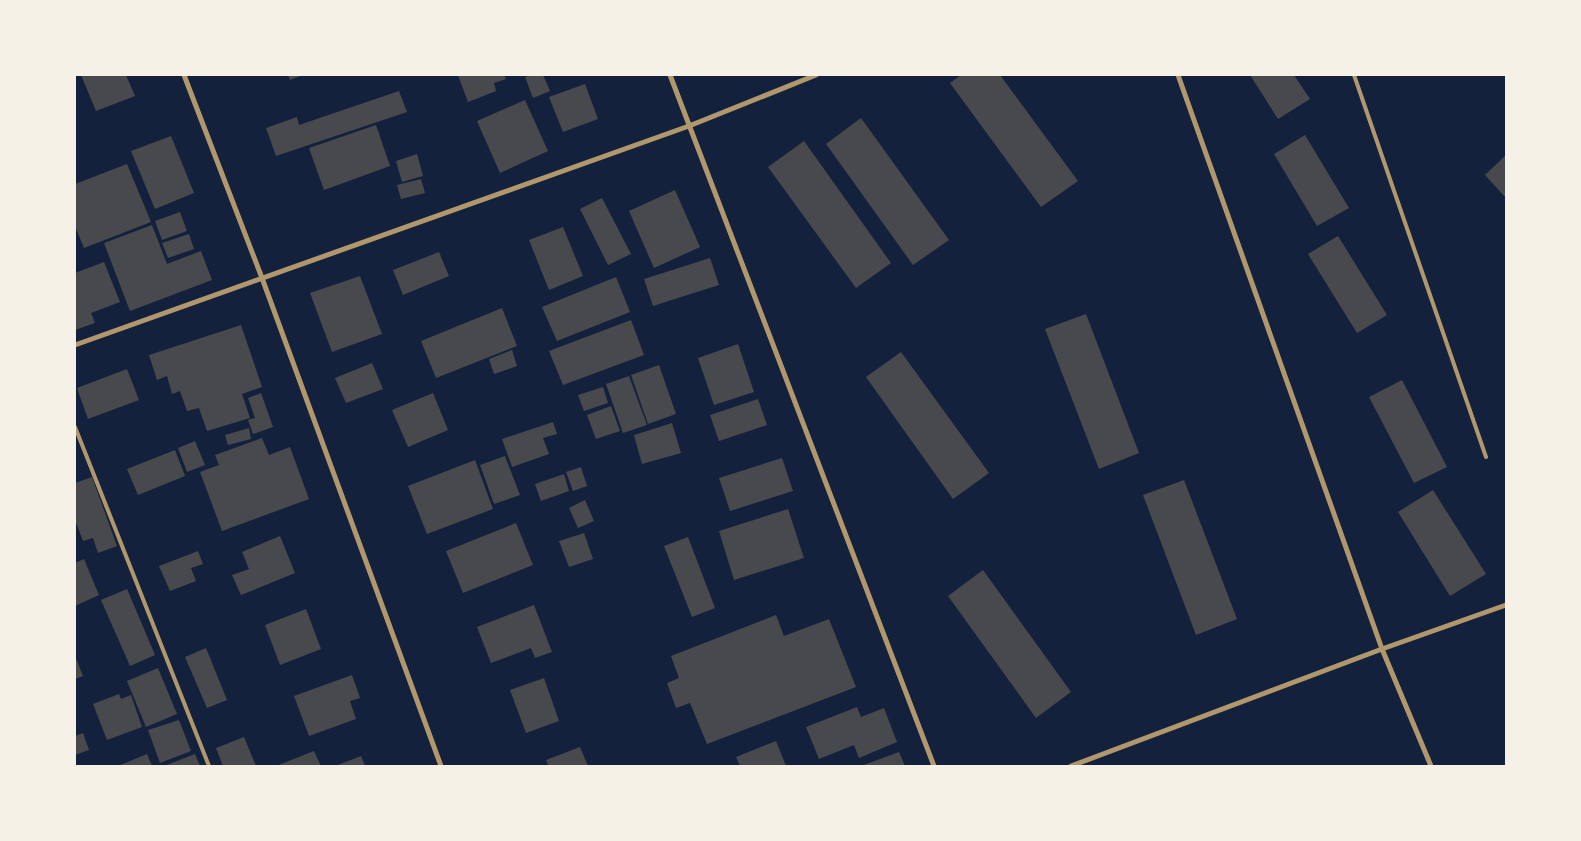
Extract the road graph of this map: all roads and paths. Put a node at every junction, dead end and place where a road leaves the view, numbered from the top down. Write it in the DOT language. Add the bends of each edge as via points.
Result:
graph roads {
  1 [pos="184,75"];
  2 [pos="670,75"];
  3 [pos="816,75"];
  4 [pos="1178,75"];
  5 [pos="1354,75"];
  6 [pos="689,126"];
  7 [pos="262,278"];
  8 [pos="75,345"];
  9 [pos="75,427"];
  10 [pos="1486,458"];
  11 [pos="1506,605"];
  12 [pos="1382,649"];
  13 [pos="209,766"];
  14 [pos="441,766"];
  15 [pos="934,766"];
  16 [pos="1071,766"];
  17 [pos="1431,766"];
  1 -- 7 [label="street"];
  2 -- 6 [label="street"];
  3 -- 6 [label="street"];
  4 -- 12 [label="street"];
  5 -- 10 [label="lane"];
  6 -- 7 [label="street"];
  6 -- 15 [label="street"];
  7 -- 8 [label="street"];
  7 -- 14 [label="street"];
  9 -- 13 [label="lane"];
  11 -- 12 [label="street"];
  12 -- 16 [label="street"];
  12 -- 17 [label="street"];
}
